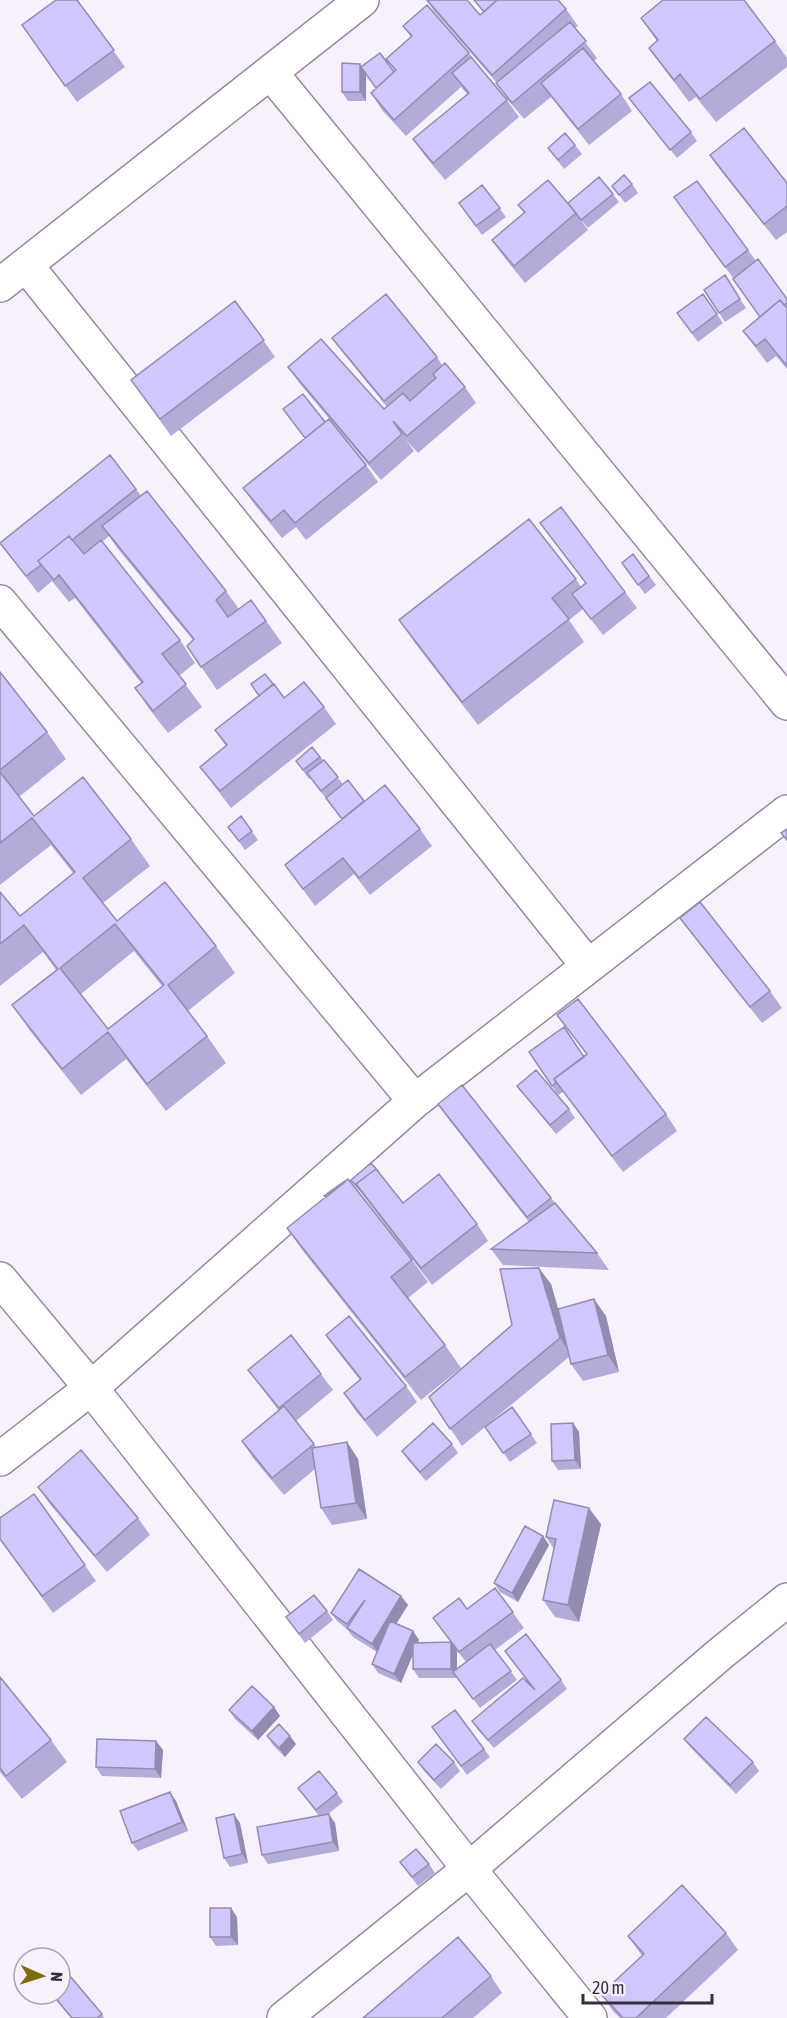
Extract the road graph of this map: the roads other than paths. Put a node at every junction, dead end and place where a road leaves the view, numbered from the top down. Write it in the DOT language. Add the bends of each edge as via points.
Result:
graph roads {
  1 [pos="362,0"];
  2 [pos="271,72"];
  3 [pos="26,265"];
  4 [pos="0,285"];
  5 [pos="0,602"];
  6 [pos="787,703"];
  7 [pos="787,812"];
  8 [pos="588,966"];
  9 [pos="416,1101"];
  10 [pos="0,1279"];
  11 [pos="91,1388"];
  12 [pos="0,1459"];
  13 [pos="787,1600"];
  14 [pos="469,1869"];
  15 [pos="285,2018"];
  16 [pos="590,2018"];
  1 -- 2 [label="street"];
  2 -- 3 [label="street"];
  2 -- 6 [label="street"];
  3 -- 4 [label="street"];
  3 -- 8 [label="street"];
  5 -- 9 [label="street"];
  7 -- 8 [label="street"];
  8 -- 9 [label="street"];
  9 -- 11 [label="street"];
  10 -- 11 [label="street"];
  11 -- 12 [label="street"];
  11 -- 14 [label="street"];
  13 -- 14 [label="street"];
  14 -- 15 [label="street"];
  14 -- 16 [label="street"];
}
